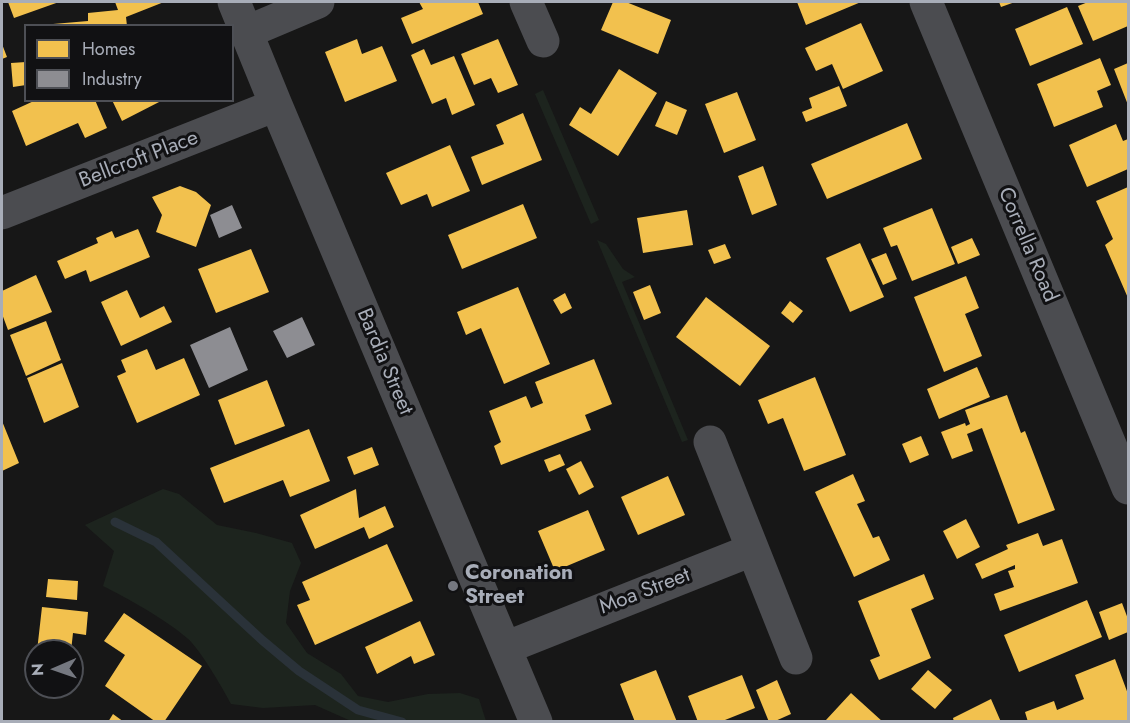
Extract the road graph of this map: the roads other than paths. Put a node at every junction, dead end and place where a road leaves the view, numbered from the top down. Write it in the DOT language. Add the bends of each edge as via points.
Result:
graph roads {
  1 [pos="234,2"];
  2 [pos="318,2"];
  3 [pos="526,2"];
  4 [pos="926,2"];
  5 [pos="247,32"];
  6 [pos="543,41"];
  7 [pos="276,105"];
  8 [pos="2,213"];
  9 [pos="710,442"];
  10 [pos="1128,488"];
  11 [pos="752,550"];
  12 [pos="505,648"];
  13 [pos="796,658"];
  14 [pos="536,722"];
  1 -- 5 [label="street, Bardia Street"];
  2 -- 5 [label="street"];
  3 -- 6 [label="street"];
  4 -- 10 [label="street, Corrella Road"];
  5 -- 7 [label="street, Bardia Street"];
  7 -- 8 [label="street, Bellcroft Place"];
  7 -- 12 [label="street, Bardia Street"];
  9 -- 11 [label="street"];
  11 -- 12 [label="street, Moa Street"];
  11 -- 13 [label="street"];
  12 -- 14 [label="street, Bardia Street"];
}
